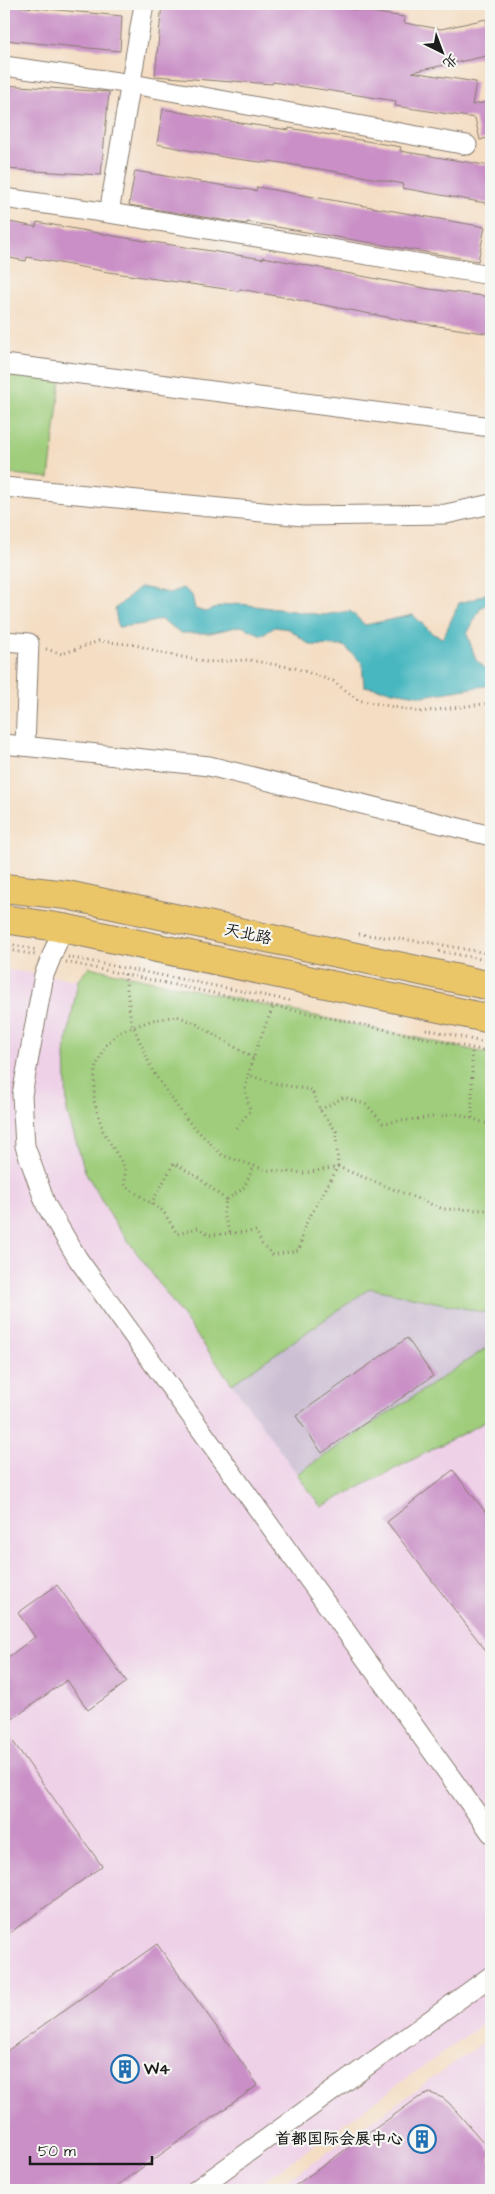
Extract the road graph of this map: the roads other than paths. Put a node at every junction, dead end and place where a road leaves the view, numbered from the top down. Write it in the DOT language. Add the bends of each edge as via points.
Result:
graph roads {
  1 [pos="144,4"];
  2 [pos="4,66"];
  3 [pos="132,84"];
  4 [pos="467,145"];
  5 [pos="4,198"];
  6 [pos="109,212"];
  7 [pos="491,275"];
  8 [pos="4,364"];
  9 [pos="491,427"];
  10 [pos="4,487"];
  11 [pos="491,504"];
  12 [pos="4,641"];
  13 [pos="4,744"];
  14 [pos="25,746"];
  15 [pos="491,836"];
  16 [pos="4,888"];
  17 [pos="4,919"];
  18 [pos="63,928"];
  19 [pos="491,986"];
  20 [pos="491,1019"];
  21 [pos="491,1833"];
  22 [pos="491,1976"];
  23 [pos="196,2190"];
  1 -- 3 [label="street"];
  2 -- 3 [label="street"];
  3 -- 4 [label="street"];
  3 -- 6 [label="street"];
  5 -- 6 [label="street"];
  6 -- 7 [label="street"];
  8 -- 9 [label="street"];
  10 -- 11 [label="street" via="303,516 446,514"];
  12 -- 14 [label="street" via="29,643"];
  13 -- 14 [label="street"];
  14 -- 15 [label="street" via="208,766"];
  16 -- 19 [label="main road, 天北路" via="67,894"];
  17 -- 18 [label="main road, 天北路"];
  18 -- 20 [label="main road, 天北路"];
  18 -- 21 [label="street" via="44,975 22,1095 25,1146 46,1205 78,1259"];
  22 -- 23 [label="street"];
}
